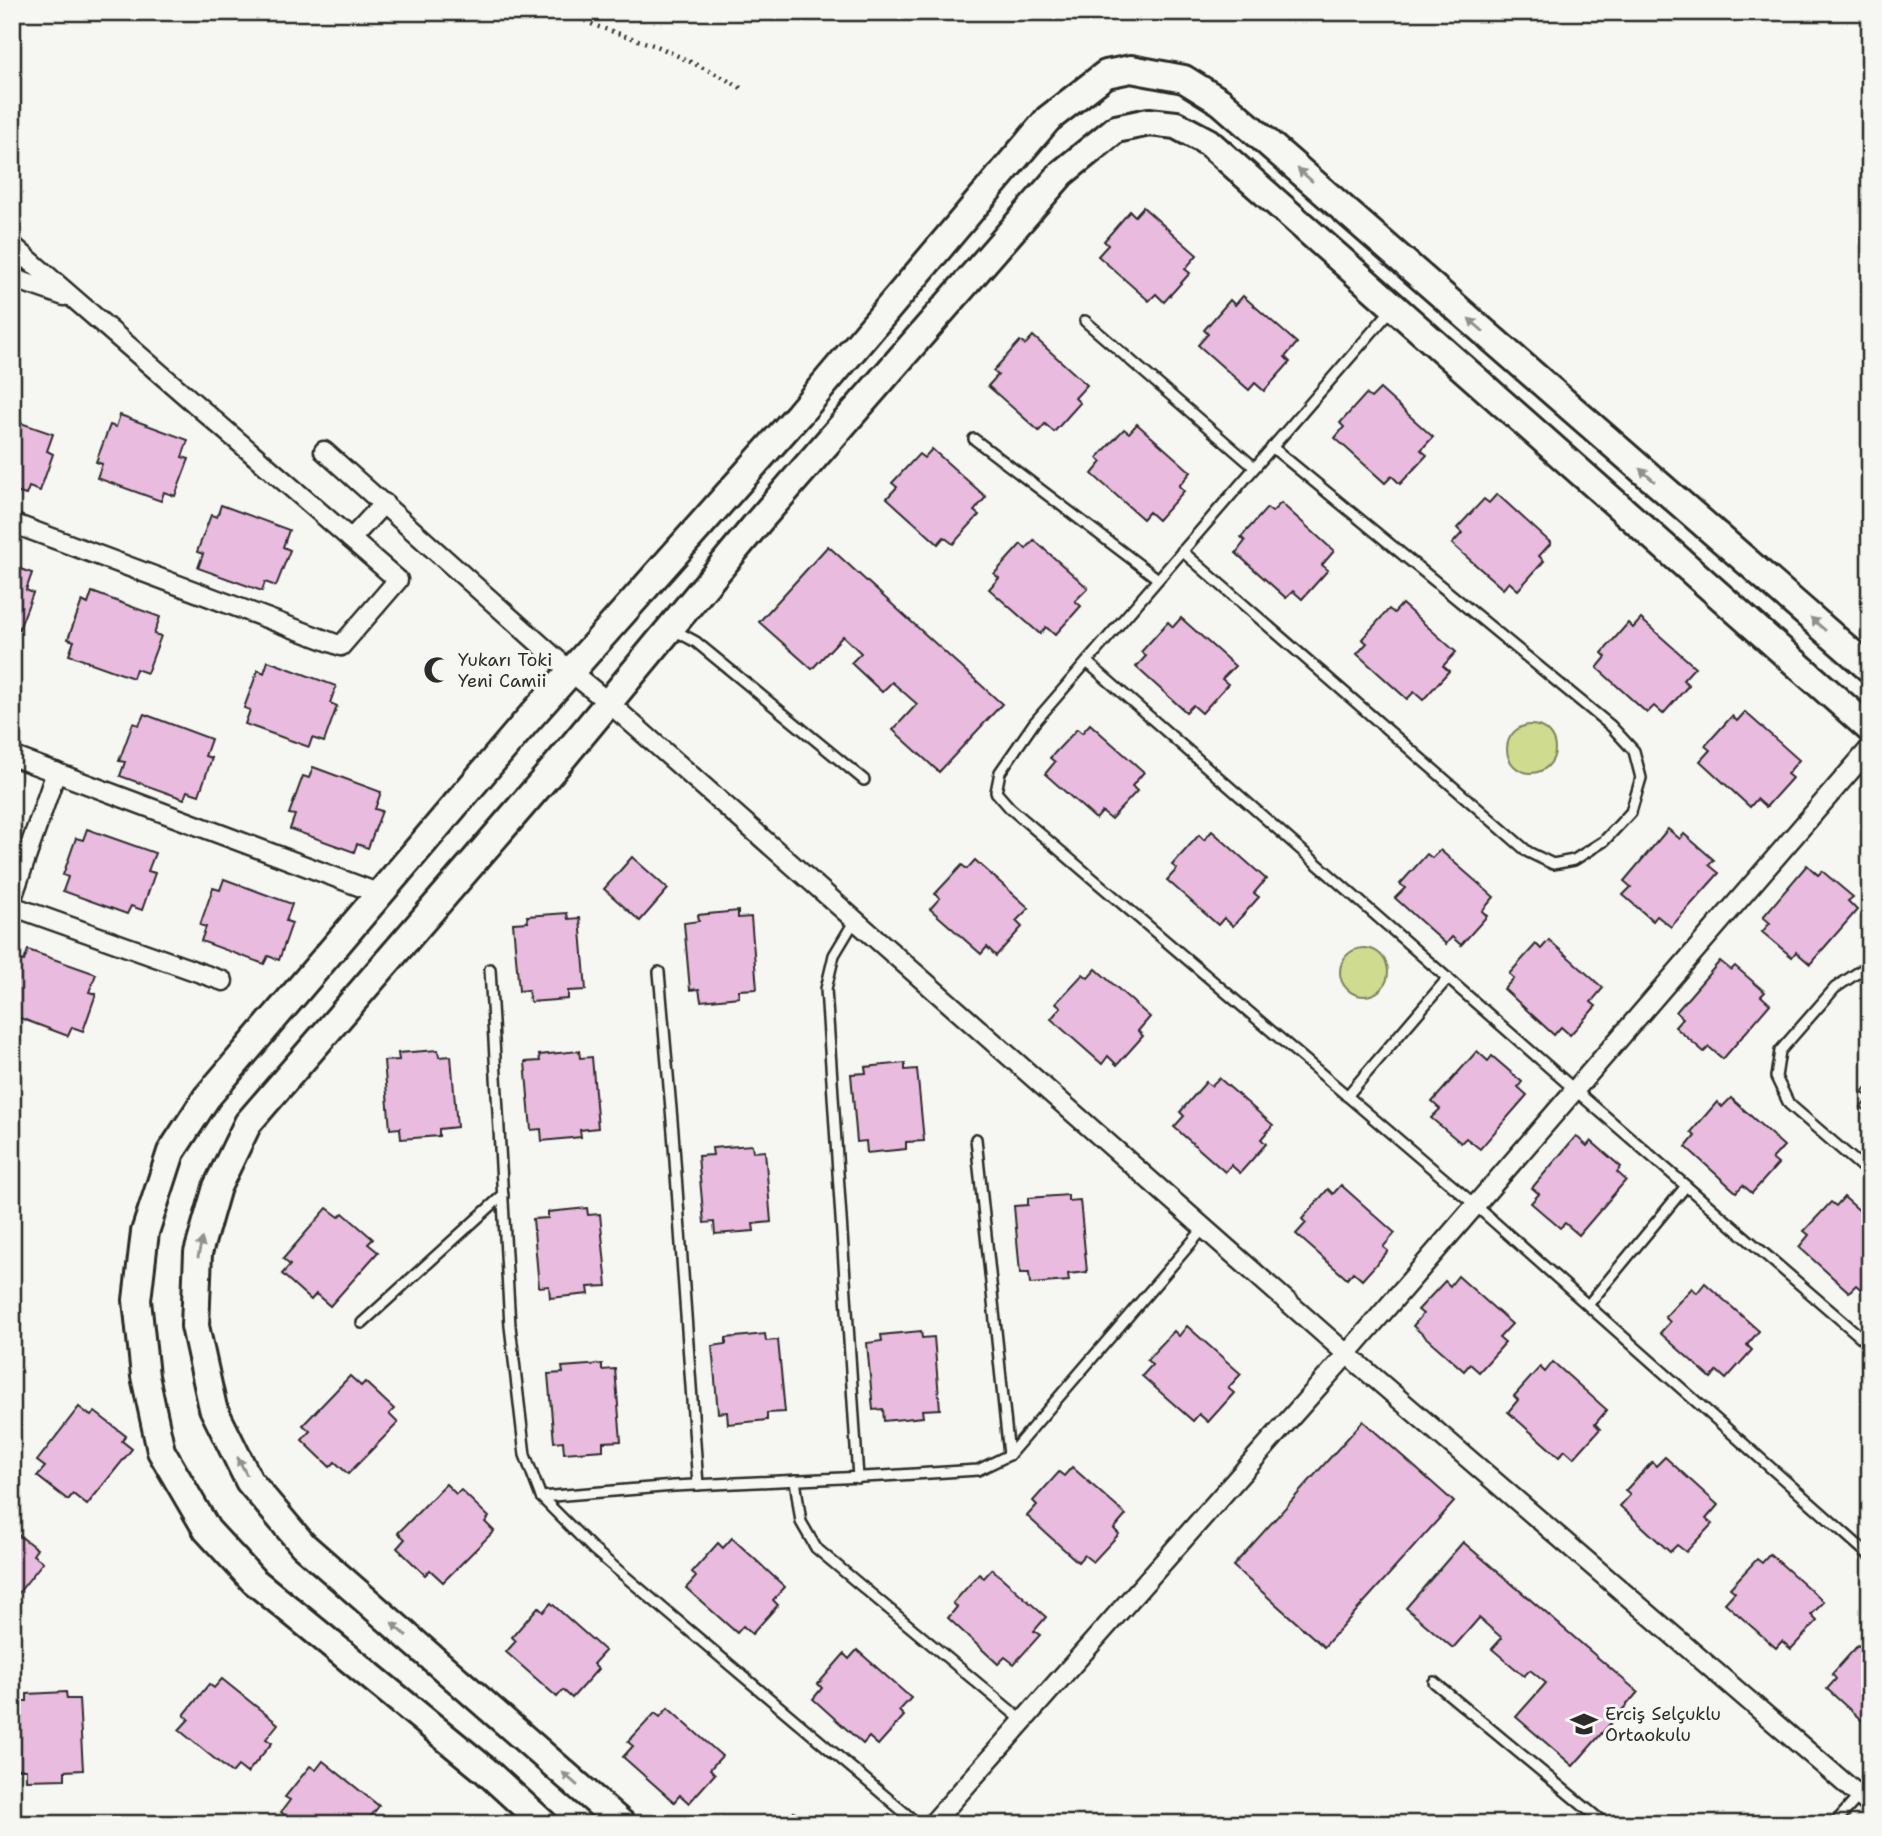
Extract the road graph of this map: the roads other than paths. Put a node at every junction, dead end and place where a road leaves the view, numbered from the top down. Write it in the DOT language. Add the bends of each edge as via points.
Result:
graph roads {
  1 [pos="12,245"];
  2 [pos="12,278"];
  3 [pos="74,299"];
  4 [pos="1394,307"];
  5 [pos="1085,321"];
  6 [pos="974,439"];
  7 [pos="1272,447"];
  8 [pos="324,451"];
  9 [pos="1254,467"];
  10 [pos="384,503"];
  11 [pos="12,523"];
  12 [pos="351,539"];
  13 [pos="1182,551"];
  14 [pos="1158,579"];
  15 [pos="670,628"];
  16 [pos="1087,662"];
  17 [pos="1870,669"];
  18 [pos="571,672"];
  19 [pos="609,703"];
  20 [pos="1870,729"];
  21 [pos="1870,748"];
  22 [pos="12,756"];
  23 [pos="56,772"];
  24 [pos="864,780"];
  25 [pos="380,894"];
  26 [pos="12,898"];
  27 [pos="12,906"];
  28 [pos="855,920"];
  29 [pos="1870,967"];
  30 [pos="490,969"];
  31 [pos="659,972"];
  32 [pos="1448,978"];
  33 [pos="223,981"];
  34 [pos="1575,1090"];
  35 [pos="1347,1096"];
  36 [pos="976,1139"];
  37 [pos="1870,1174"];
  38 [pos="1686,1186"];
  39 [pos="503,1195"];
  40 [pos="1475,1205"];
  41 [pos="1204,1228"];
  42 [pos="1588,1305"];
  43 [pos="362,1323"];
  44 [pos="1870,1345"];
  45 [pos="1347,1354"];
  46 [pos="1009,1455"];
  47 [pos="858,1478"];
  48 [pos="795,1480"];
  49 [pos="698,1485"];
  50 [pos="541,1497"];
  51 [pos="1870,1556"];
  52 [pos="1434,1682"];
  53 [pos="1023,1721"];
  54 [pos="1864,1801"];
  55 [pos="544,1824"];
  56 [pos="622,1824"];
  57 [pos="918,1824"];
  58 [pos="932,1824"];
  59 [pos="1605,1824"];
  60 [pos="1834,1824"];
  1 -- 3 [label="street"];
  2 -- 3 [label="street"];
  3 -- 12 [label="street"];
  4 -- 7 [label="lane"];
  4 -- 15 [label="street" via="1208,142 1176,125 1149,122 1116,129 1062,173"];
  4 -- 20 [label="street"];
  5 -- 9 [label="lane"];
  6 -- 14 [label="lane"];
  7 -- 9 [label="lane"];
  7 -- 13 [label="lane" via="1611,726 1634,751 1641,778 1631,812 1604,841 1574,860 1553,864 1528,852"];
  8 -- 10 [label="street"];
  9 -- 13 [label="lane"];
  10 -- 12 [label="street"];
  10 -- 18 [label="street"];
  11 -- 12 [label="street" via="341,646 398,580"];
  13 -- 14 [label="lane"];
  14 -- 16 [label="lane"];
  15 -- 19 [label="street"];
  15 -- 24 [label="lane" via="696,642"];
  16 -- 32 [label="lane"];
  16 -- 35 [label="lane" via="1027,733 1000,772 996,792"];
  17 -- 18 [label="street, one-way" via="1221,102 1184,79 1131,69 1106,74 1048,119 799,414"];
  18 -- 19 [label="street"];
  18 -- 25 [label="street"];
  19 -- 28 [label="street"];
  56 -- 19 [label="street, one-way" via="303,1545 249,1480 213,1408 195,1326 198,1253 217,1187 248,1123"];
  21 -- 34 [label="street"];
  22 -- 23 [label="street"];
  23 -- 25 [label="street"];
  23 -- 26 [label="street"];
  25 -- 55 [label="street" via="208,1097 171,1152 145,1232 137,1300 145,1376 162,1451 208,1530 253,1580"];
  27 -- 33 [label="street"];
  28 -- 41 [label="street"];
  28 -- 47 [label="lane" via="834,955 826,989"];
  29 -- 37 [label="lane" via="1835,988 1780,1051 1776,1077 1789,1104"];
  30 -- 39 [label="lane"];
  31 -- 49 [label="lane"];
  32 -- 34 [label="lane"];
  32 -- 35 [label="lane"];
  34 -- 38 [label="lane"];
  34 -- 40 [label="street"];
  35 -- 40 [label="lane"];
  36 -- 46 [label="lane"];
  38 -- 42 [label="lane"];
  38 -- 44 [label="lane"];
  39 -- 43 [label="lane"];
  39 -- 50 [label="lane" via="510,1326 525,1455"];
  40 -- 42 [label="lane"];
  40 -- 45 [label="street"];
  41 -- 45 [label="street"];
  41 -- 46 [label="lane"];
  42 -- 51 [label="lane"];
  45 -- 53 [label="street"];
  45 -- 54 [label="street"];
  46 -- 47 [label="lane" via="978,1470"];
  47 -- 48 [label="lane"];
  48 -- 49 [label="lane"];
  48 -- 53 [label="lane" via="801,1522 816,1548"];
  49 -- 50 [label="lane"];
  50 -- 57 [label="lane" via="594,1550"];
  52 -- 59 [label="lane"];
  53 -- 58 [label="street"];
  54 -- 60 [label="lane"];
}
